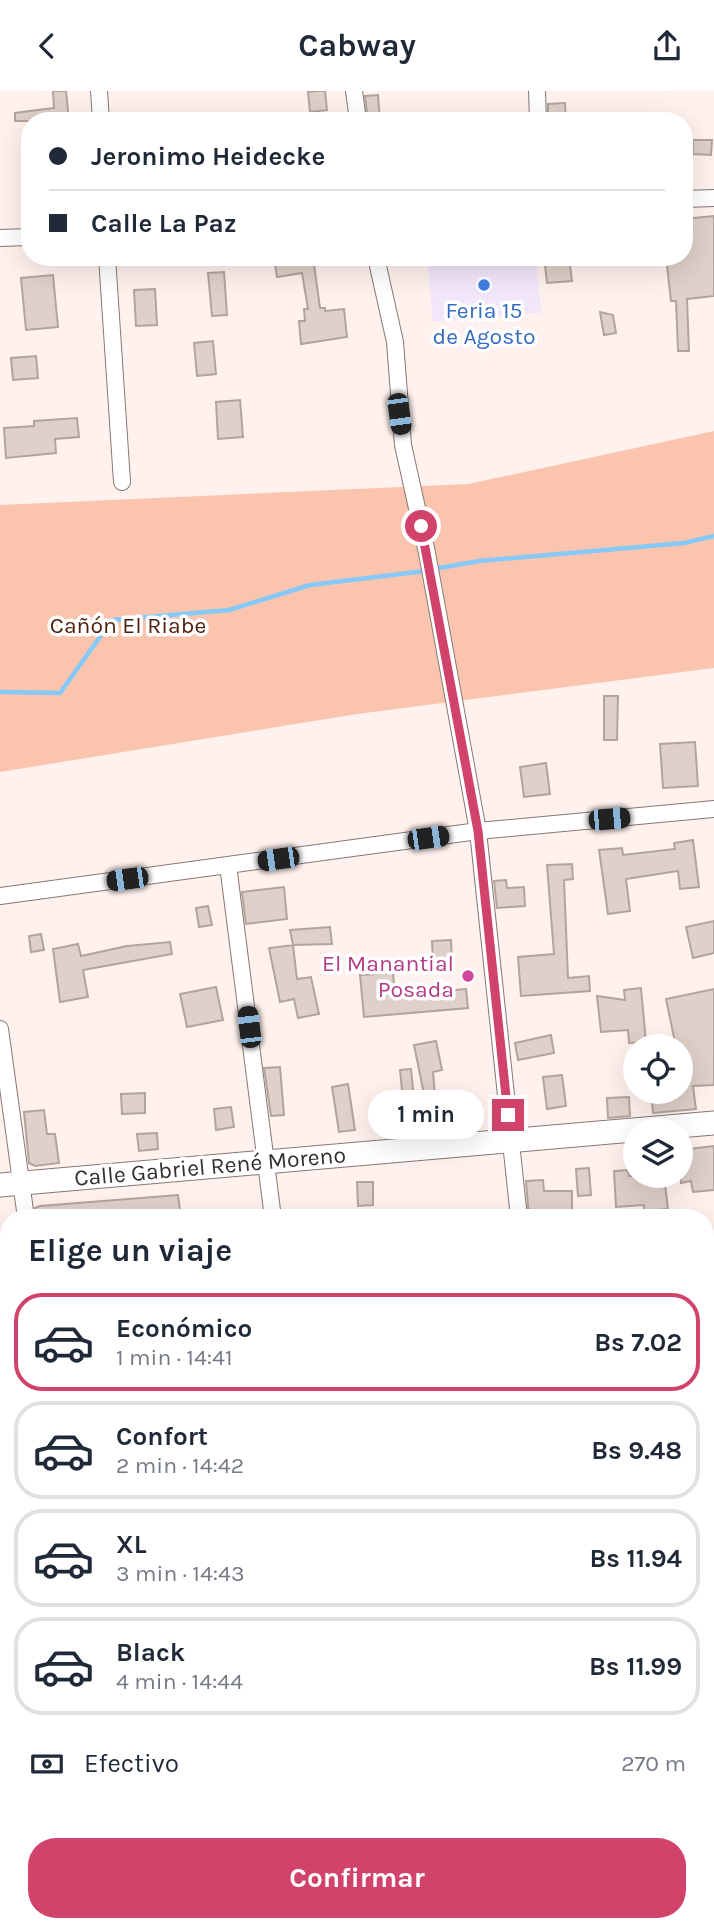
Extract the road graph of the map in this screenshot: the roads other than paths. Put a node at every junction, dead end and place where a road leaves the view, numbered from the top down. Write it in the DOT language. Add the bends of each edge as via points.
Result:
graph roads {
  1 [pos="99,91"];
  2 [pos="355,91"];
  3 [pos="537,91"];
  4 [pos="100,112"];
  5 [pos="357,112"];
  6 [pos="538,112"];
  7 [pos="714,198"];
  8 [pos="693,199"];
  9 [pos="21,237"];
  10 [pos="0,238"];
  11 [pos="108,266"];
  12 [pos="378,266"];
  13 [pos="122,482"];
  14 [pos="714,809"];
  15 [pos="478,831"];
  16 [pos="228,865"];
  17 [pos="0,896"];
  18 [pos="0,1029"];
  19 [pos="714,1123"];
  20 [pos="511,1141"];
  21 [pos="266,1161"];
  22 [pos="10,1183"];
  23 [pos="22,1209"];
  24 [pos="273,1209"];
  25 [pos="518,1209"];
  1 -- 4 [label="street"];
  2 -- 5 [label="street"];
  3 -- 6 [label="street"];
  7 -- 8 [label="street"];
  9 -- 10 [label="street"];
  11 -- 13 [label="street"];
  12 -- 15 [label="street" via="395,342 403,445"];
  14 -- 15 [label="street"];
  15 -- 16 [label="street"];
  15 -- 20 [label="street"];
  16 -- 17 [label="street"];
  16 -- 21 [label="street"];
  18 -- 22 [label="street"];
  19 -- 20 [label="street, Calle Gabriel René Moreno"];
  20 -- 21 [label="street, Calle Gabriel René Moreno"];
  20 -- 25 [label="street"];
  21 -- 22 [label="street, Calle Gabriel René Moreno"];
  21 -- 24 [label="street"];
  22 -- 23 [label="street"];
}
